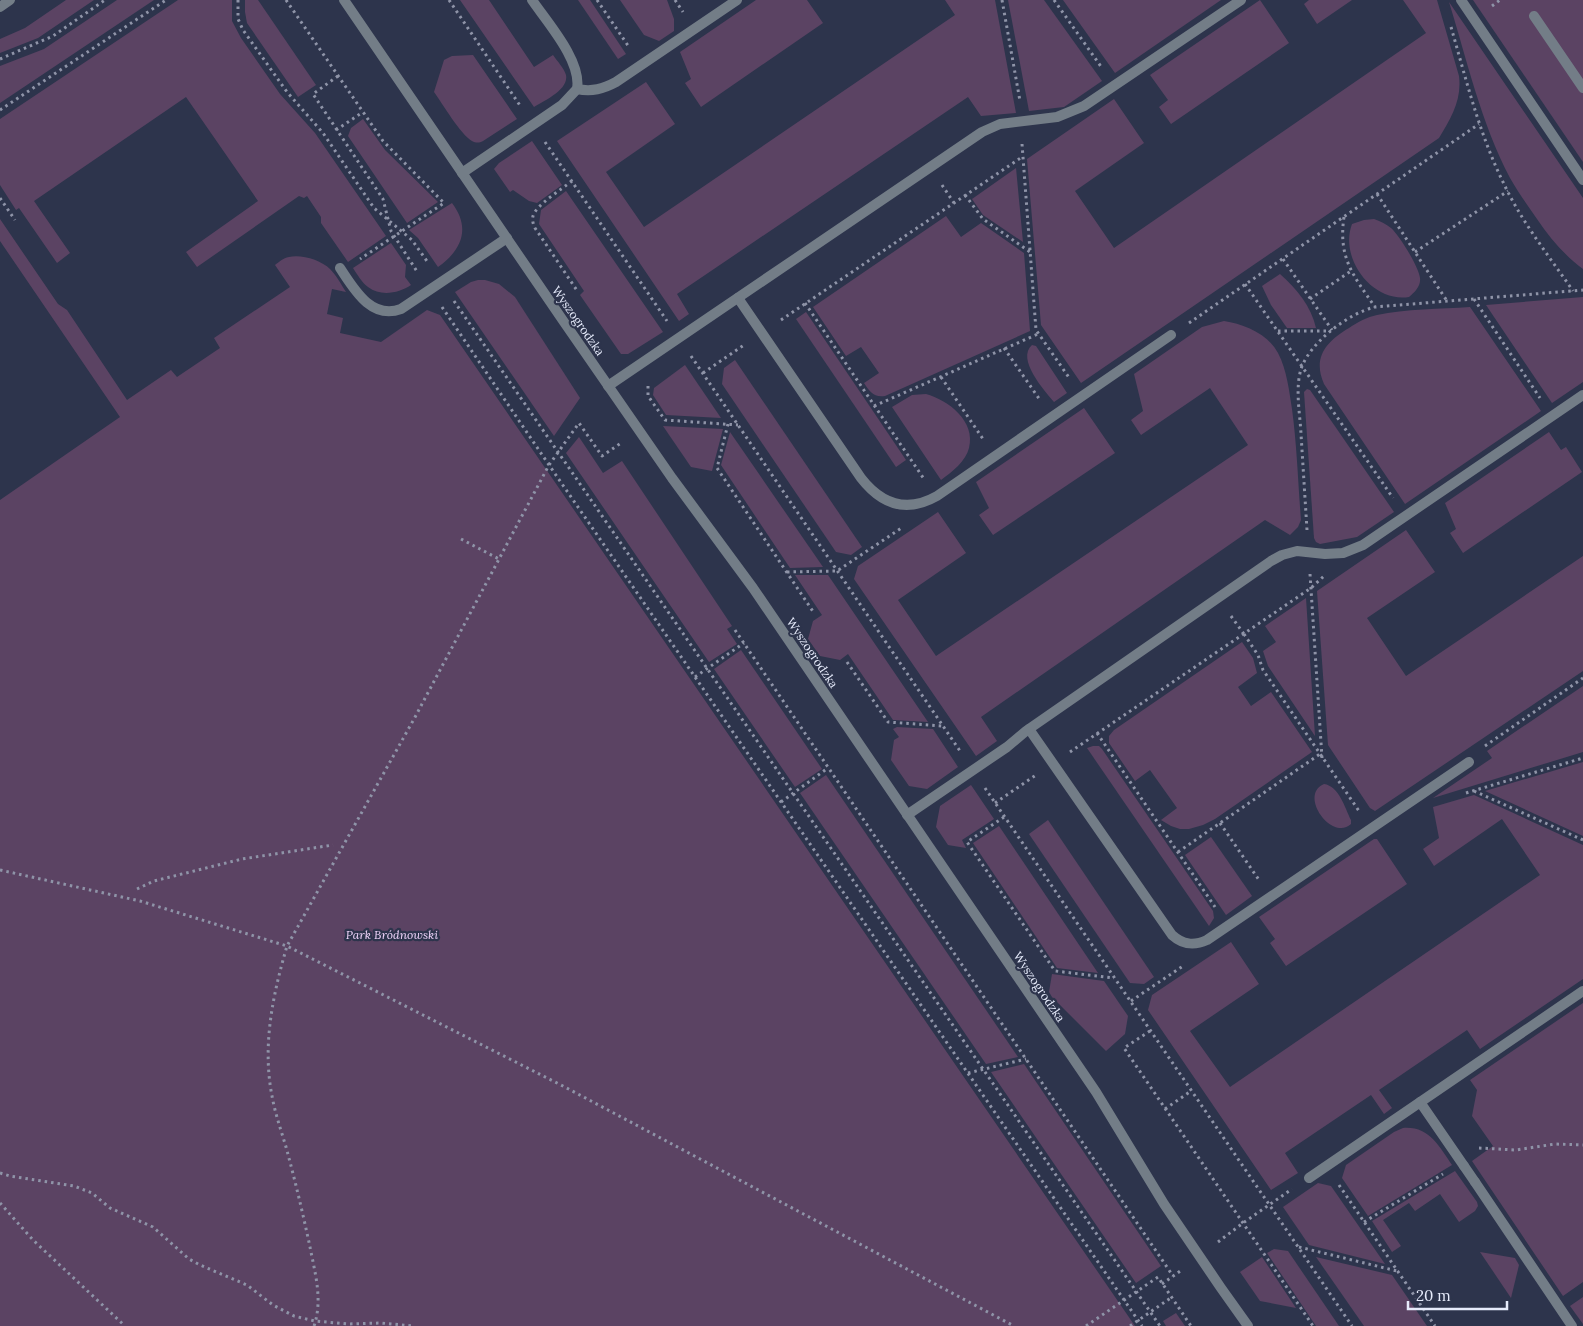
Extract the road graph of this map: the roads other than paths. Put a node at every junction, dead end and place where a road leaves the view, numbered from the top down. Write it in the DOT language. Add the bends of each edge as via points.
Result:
graph roads {
  1 [pos="10,0"];
  2 [pos="344,0"];
  3 [pos="532,0"];
  4 [pos="737,0"];
  5 [pos="1241,0"];
  6 [pos="1461,0"];
  7 [pos="0,7"];
  8 [pos="1534,16"];
  9 [pos="1583,88"];
  10 [pos="577,89"];
  11 [pos="462,173"];
  12 [pos="1583,180"];
  13 [pos="506,238"];
  14 [pos="341,269"];
  15 [pos="738,298"];
  16 [pos="1171,335"];
  17 [pos="608,386"];
  18 [pos="1583,395"];
  19 [pos="1030,729"];
  20 [pos="1469,762"];
  21 [pos="907,815"];
  22 [pos="1583,991"];
  23 [pos="1420,1102"];
  24 [pos="1309,1178"];
  25 [pos="1248,1326"];
  26 [pos="1572,1326"];
  1 -- 7 [label="street"];
  2 -- 11 [label="street, Wyszogrodzka"];
  3 -- 10 [label="street" via="570,56"];
  4 -- 10 [label="street" via="606,88"];
  5 -- 15 [label="street" via="1071,113 1000,124 982,132"];
  6 -- 12 [label="street"];
  8 -- 9 [label="street"];
  10 -- 11 [label="street" via="562,105"];
  11 -- 13 [label="street, Wyszogrodzka"];
  13 -- 14 [label="street" via="401,309 388,312 375,309 364,301"];
  13 -- 17 [label="street, Wyszogrodzka"];
  15 -- 16 [label="street" via="866,485 892,503 908,505 936,496"];
  15 -- 17 [label="street"];
  17 -- 21 [label="street, Wyszogrodzka" via="753,588"];
  18 -- 19 [label="street" via="1370,541 1349,551 1325,554 1292,552 1270,561"];
  19 -- 20 [label="street" via="1172,935 1194,945 1207,940"];
  19 -- 21 [label="street"];
  21 -- 25 [label="street, Wyszogrodzka" via="1096,1092 1164,1204"];
  22 -- 23 [label="street"];
  23 -- 24 [label="street"];
  23 -- 26 [label="street"];
}
